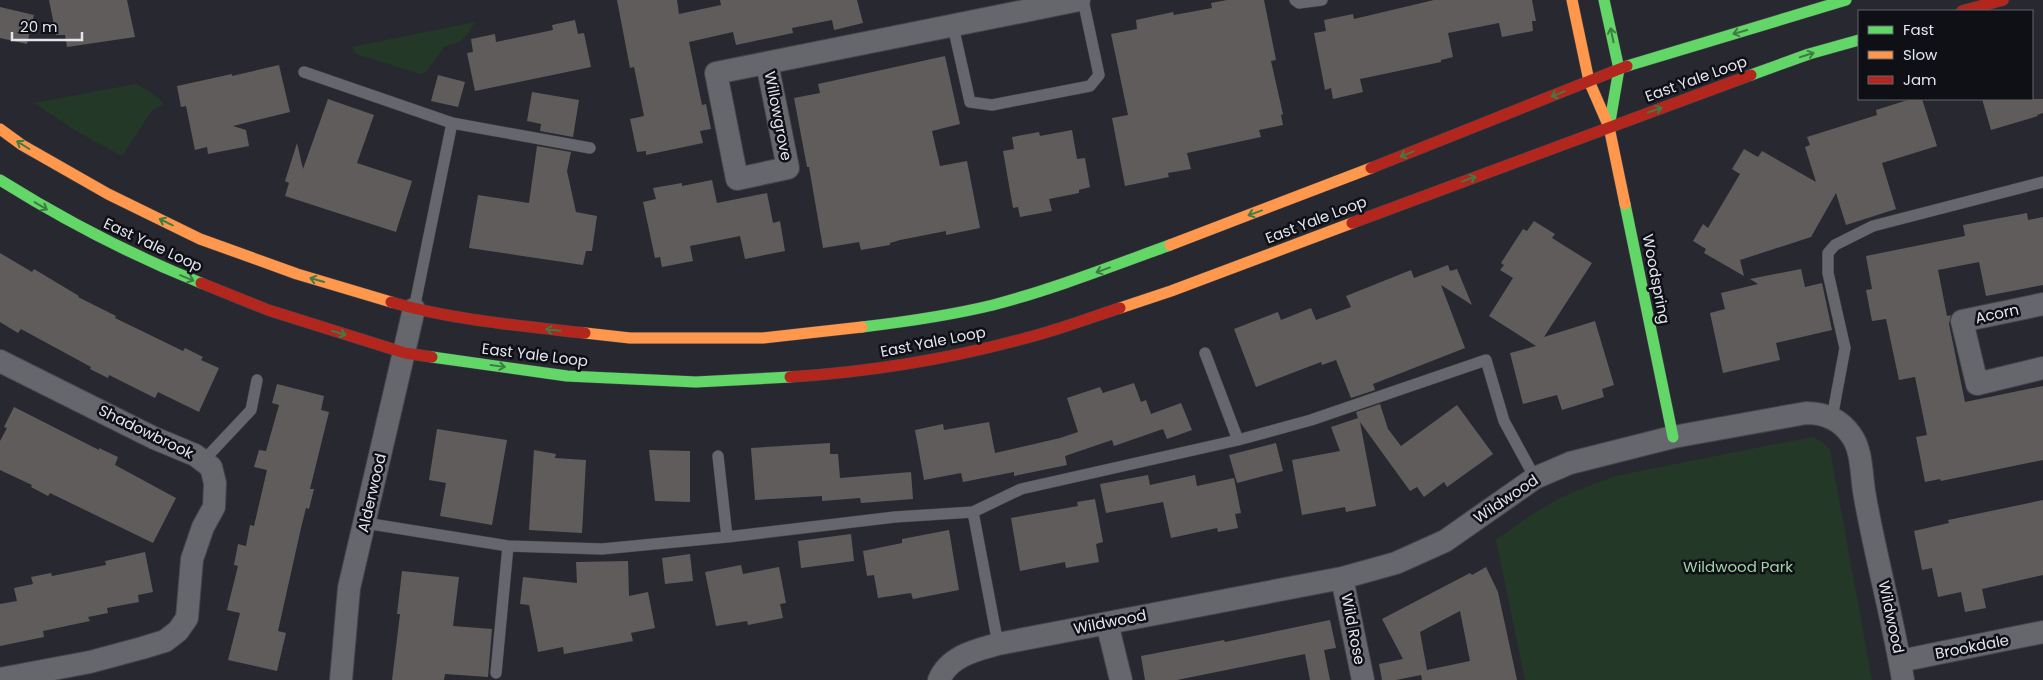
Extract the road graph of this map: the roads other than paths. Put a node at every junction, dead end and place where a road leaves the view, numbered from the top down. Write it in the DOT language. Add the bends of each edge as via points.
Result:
graph roads {
  1 [pos="1081,0"];
  2 [pos="1295,0"];
  3 [pos="1322,0"];
  4 [pos="1572,0"];
  5 [pos="1604,0"];
  6 [pos="1846,0"];
  7 [pos="2003,0"];
  8 [pos="1032,5"];
  9 [pos="1008,7"];
  10 [pos="1966,10"];
  11 [pos="953,26"];
  12 [pos="1858,40"];
  13 [pos="767,62"];
  14 [pos="1619,69"];
  15 [pos="304,72"];
  16 [pos="1589,81"];
  17 [pos="452,123"];
  18 [pos="1609,127"];
  19 [pos="0,129"];
  20 [pos="590,148"];
  21 [pos="0,180"];
  22 [pos="2043,182"];
  23 [pos="2043,304"];
  24 [pos="414,309"];
  25 [pos="405,353"];
  26 [pos="1205,353"];
  27 [pos="0,361"];
  28 [pos="2043,368"];
  29 [pos="257,380"];
  30 [pos="1832,418"];
  31 [pos="1672,437"];
  32 [pos="1238,440"];
  33 [pos="718,456"];
  34 [pos="203,461"];
  35 [pos="1535,478"];
  36 [pos="973,512"];
  37 [pos="365,522"];
  38 [pos="727,537"];
  39 [pos="508,546"];
  40 [pos="1342,578"];
  41 [pos="1107,623"];
  42 [pos="2043,632"];
  43 [pos="998,644"];
  44 [pos="1902,671"];
  45 [pos="496,673"];
  46 [pos="940,678"];
  47 [pos="0,679"];
  48 [pos="341,680"];
  49 [pos="1121,680"];
  50 [pos="1363,680"];
  1 -- 8 [label="street, Willowgrove"];
  1 -- 11 [label="lane" via="1099,75 1090,86 992,105 970,102"];
  2 -- 3 [label="lane" via="1299,3"];
  4 -- 16 [label="main road, Woodspring"];
  14 -- 5 [label="main road, Woodspring, one-way"];
  6 -- 14 [label="main road, East Yale Loop, one-way"];
  7 -- 10 [label="main road"];
  8 -- 9 [label="street, Willowgrove"];
  9 -- 11 [label="street, Willowgrove"];
  11 -- 13 [label="street, Willowgrove"];
  18 -- 12 [label="main road, East Yale Loop, one-way" via="1809,54"];
  13 -- 13 [label="street, Willowgrove" via="788,168 737,179 716,73"];
  14 -- 16 [label="main road, East Yale Loop"];
  14 -- 18 [label="main road, Woodspring"];
  15 -- 17 [label="lane"];
  16 -- 18 [label="main road, Woodspring"];
  16 -- 24 [label="main road, East Yale Loop, one-way" via="1265,210 1091,274 993,305 890,324 763,338 630,338 528,327"];
  17 -- 20 [label="lane"];
  17 -- 24 [label="lane"];
  25 -- 18 [label="main road, East Yale Loop, one-way" via="566,376 696,382 823,375 923,362 1027,338 1171,291"];
  18 -- 31 [label="main road, Woodspring"];
  24 -- 19 [label="main road, East Yale Loop, one-way" via="297,274 200,239 108,194"];
  21 -- 25 [label="main road, East Yale Loop, one-way" via="45,208 152,264 268,310"];
  22 -- 30 [label="lane" via="1873,226 1835,245 1828,253 1828,273 1845,348"];
  23 -- 28 [label="street, Acorn" via="1962,321 1977,384"];
  24 -- 25 [label="street, Alderwood"];
  25 -- 37 [label="street, Alderwood"];
  26 -- 32 [label="lane"];
  27 -- 34 [label="street, Shadowbrook"];
  29 -- 34 [label="lane" via="251,410"];
  30 -- 31 [label="street, Wildwood" via="1806,413"];
  30 -- 44 [label="street, Wildwood" via="1856,442"];
  31 -- 35 [label="street, Wildwood" via="1570,463"];
  32 -- 35 [label="lane" via="1311,420 1486,360 1504,421"];
  32 -- 36 [label="lane" via="1021,488"];
  33 -- 38 [label="lane"];
  34 -- 47 [label="street, Shadowbrook" via="211,467 215,483 214,507 192,559 187,618 178,631 165,641 142,648 90,662"];
  35 -- 40 [label="street, Wildwood" via="1444,541 1396,563"];
  36 -- 38 [label="lane" via="895,517"];
  36 -- 43 [label="lane"];
  37 -- 39 [label="lane"];
  37 -- 48 [label="street, Alderwood" via="349,588"];
  38 -- 39 [label="lane" via="602,549"];
  39 -- 45 [label="lane"];
  40 -- 41 [label="street, Wildwood"];
  40 -- 50 [label="street, Wild Rose"];
  41 -- 43 [label="street, Wildwood"];
  41 -- 49 [label="street"];
  42 -- 44 [label="street, Brookdale"];
  43 -- 46 [label="street, Wildwood" via="969,652 955,660"];
}
